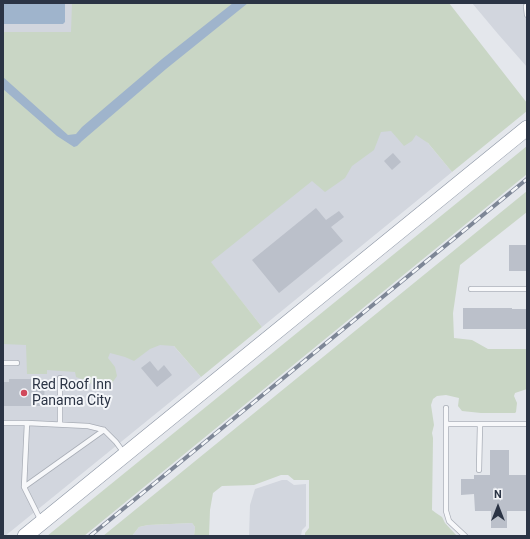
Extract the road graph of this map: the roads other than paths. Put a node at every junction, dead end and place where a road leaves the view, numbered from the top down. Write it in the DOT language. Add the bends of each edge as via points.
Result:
graph roads {
  1 [pos="526,5"];
  2 [pos="527,15"];
  3 [pos="527,128"];
  4 [pos="471,289"];
  5 [pos="527,289"];
  6 [pos="3,363"];
  7 [pos="17,363"];
  8 [pos="60,378"];
  9 [pos="446,408"];
  10 [pos="3,423"];
  11 [pos="27,423"];
  12 [pos="446,424"];
  13 [pos="480,424"];
  14 [pos="527,424"];
  15 [pos="60,425"];
  16 [pos="104,430"];
  17 [pos="125,454"];
  18 [pos="479,470"];
  19 [pos="24,487"];
  20 [pos="42,522"];
  21 [pos="25,536"];
  22 [pos="464,536"];
  1 -- 2 [label="lane"];
  3 -- 17 [label="highway"];
  4 -- 5 [label="lane"];
  6 -- 7 [label="lane"];
  8 -- 15 [label="lane"];
  9 -- 12 [label="lane"];
  10 -- 11 [label="lane"];
  11 -- 15 [label="lane"];
  11 -- 19 [label="lane"];
  12 -- 13 [label="lane"];
  12 -- 22 [label="lane" via="447,516"];
  13 -- 14 [label="lane"];
  13 -- 18 [label="lane"];
  15 -- 16 [label="lane" via="88,426"];
  16 -- 17 [label="lane"];
  16 -- 19 [label="lane"];
  17 -- 20 [label="highway"];
  19 -- 20 [label="lane"];
  20 -- 21 [label="highway"];
}
